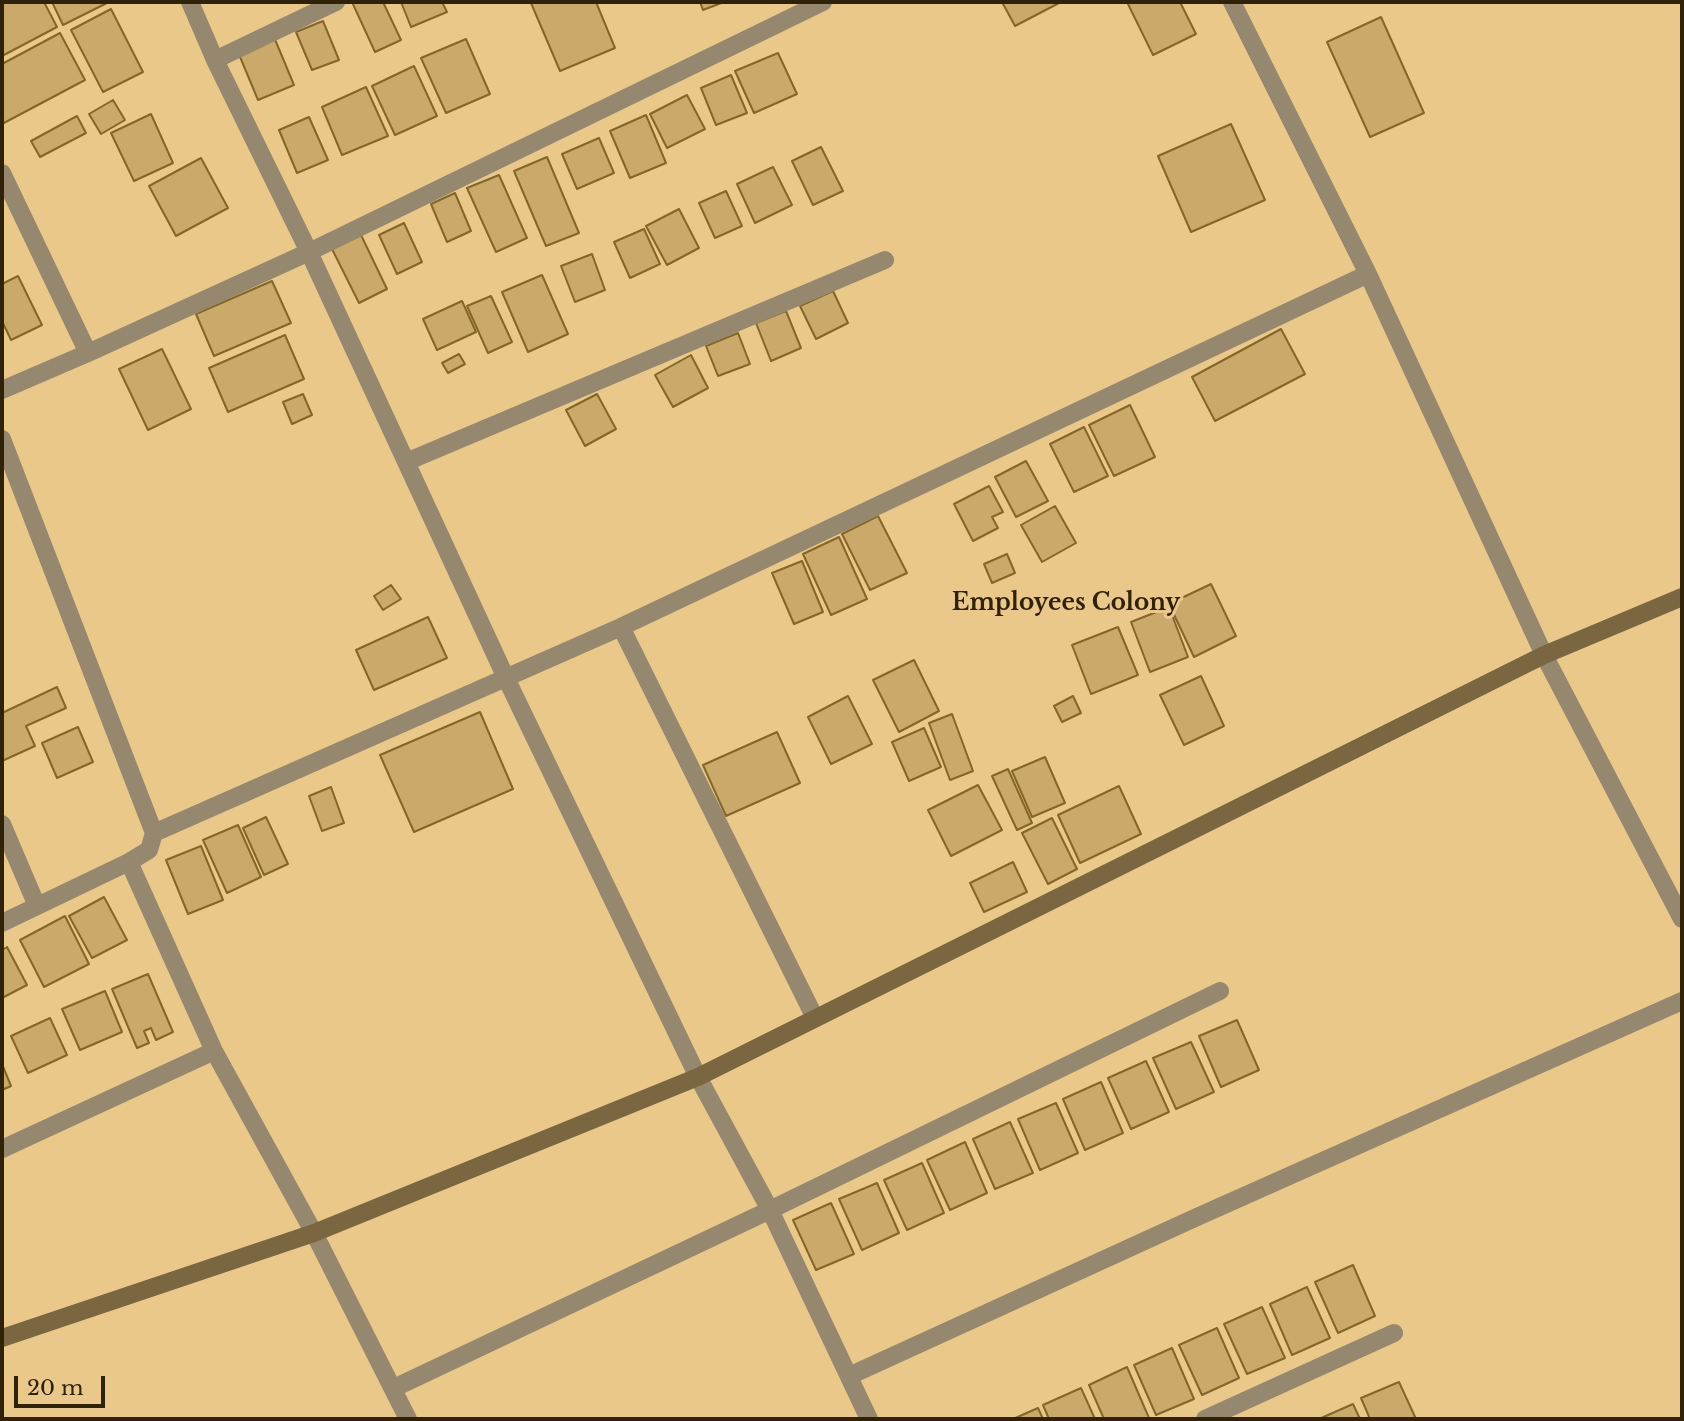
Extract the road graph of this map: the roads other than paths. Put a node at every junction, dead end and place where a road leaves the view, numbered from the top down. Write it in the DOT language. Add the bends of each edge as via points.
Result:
graph roads {
  1 [pos="190,2"];
  2 [pos="336,2"];
  3 [pos="823,2"];
  4 [pos="1232,2"];
  5 [pos="215,60"];
  6 [pos="2,173"];
  7 [pos="309,252"];
  8 [pos="885,260"];
  9 [pos="1368,274"];
  10 [pos="88,353"];
  11 [pos="2,390"];
  12 [pos="2,439"];
  13 [pos="406,462"];
  14 [pos="1682,597"];
  15 [pos="621,627"];
  16 [pos="1544,655"];
  17 [pos="506,678"];
  18 [pos="2,824"];
  19 [pos="154,833"];
  20 [pos="129,862"];
  21 [pos="37,906"];
  22 [pos="1682,919"];
  23 [pos="2,923"];
  24 [pos="1220,991"];
  25 [pos="1682,1001"];
  26 [pos="815,1018"];
  27 [pos="214,1051"];
  28 [pos="698,1077"];
  29 [pos="2,1149"];
  30 [pos="770,1210"];
  31 [pos="314,1233"];
  32 [pos="1394,1333"];
  33 [pos="2,1338"];
  34 [pos="849,1376"];
  35 [pos="394,1388"];
  36 [pos="408,1419"];
  37 [pos="869,1419"];
  38 [pos="1205,1419"];
  1 -- 5 [label="street"];
  2 -- 5 [label="street"];
  3 -- 7 [label="street"];
  4 -- 9 [label="street"];
  5 -- 7 [label="street"];
  6 -- 10 [label="street"];
  7 -- 10 [label="street"];
  7 -- 13 [label="street"];
  8 -- 13 [label="street"];
  9 -- 15 [label="street"];
  9 -- 16 [label="street"];
  10 -- 11 [label="street"];
  12 -- 19 [label="street"];
  13 -- 17 [label="street"];
  14 -- 16 [label="main road"];
  15 -- 17 [label="street"];
  15 -- 26 [label="street"];
  16 -- 22 [label="street"];
  16 -- 26 [label="main road"];
  17 -- 19 [label="street"];
  17 -- 28 [label="street"];
  18 -- 21 [label="street"];
  19 -- 20 [label="street" via="149,850"];
  20 -- 21 [label="street"];
  20 -- 27 [label="street"];
  21 -- 23 [label="street"];
  24 -- 30 [label="street"];
  25 -- 34 [label="street"];
  26 -- 28 [label="main road"];
  27 -- 29 [label="street"];
  27 -- 31 [label="street"];
  28 -- 30 [label="street"];
  28 -- 31 [label="main road"];
  30 -- 34 [label="street"];
  30 -- 35 [label="street"];
  31 -- 33 [label="main road"];
  31 -- 35 [label="street"];
  32 -- 38 [label="street"];
  34 -- 37 [label="street"];
  35 -- 36 [label="street"];
}
